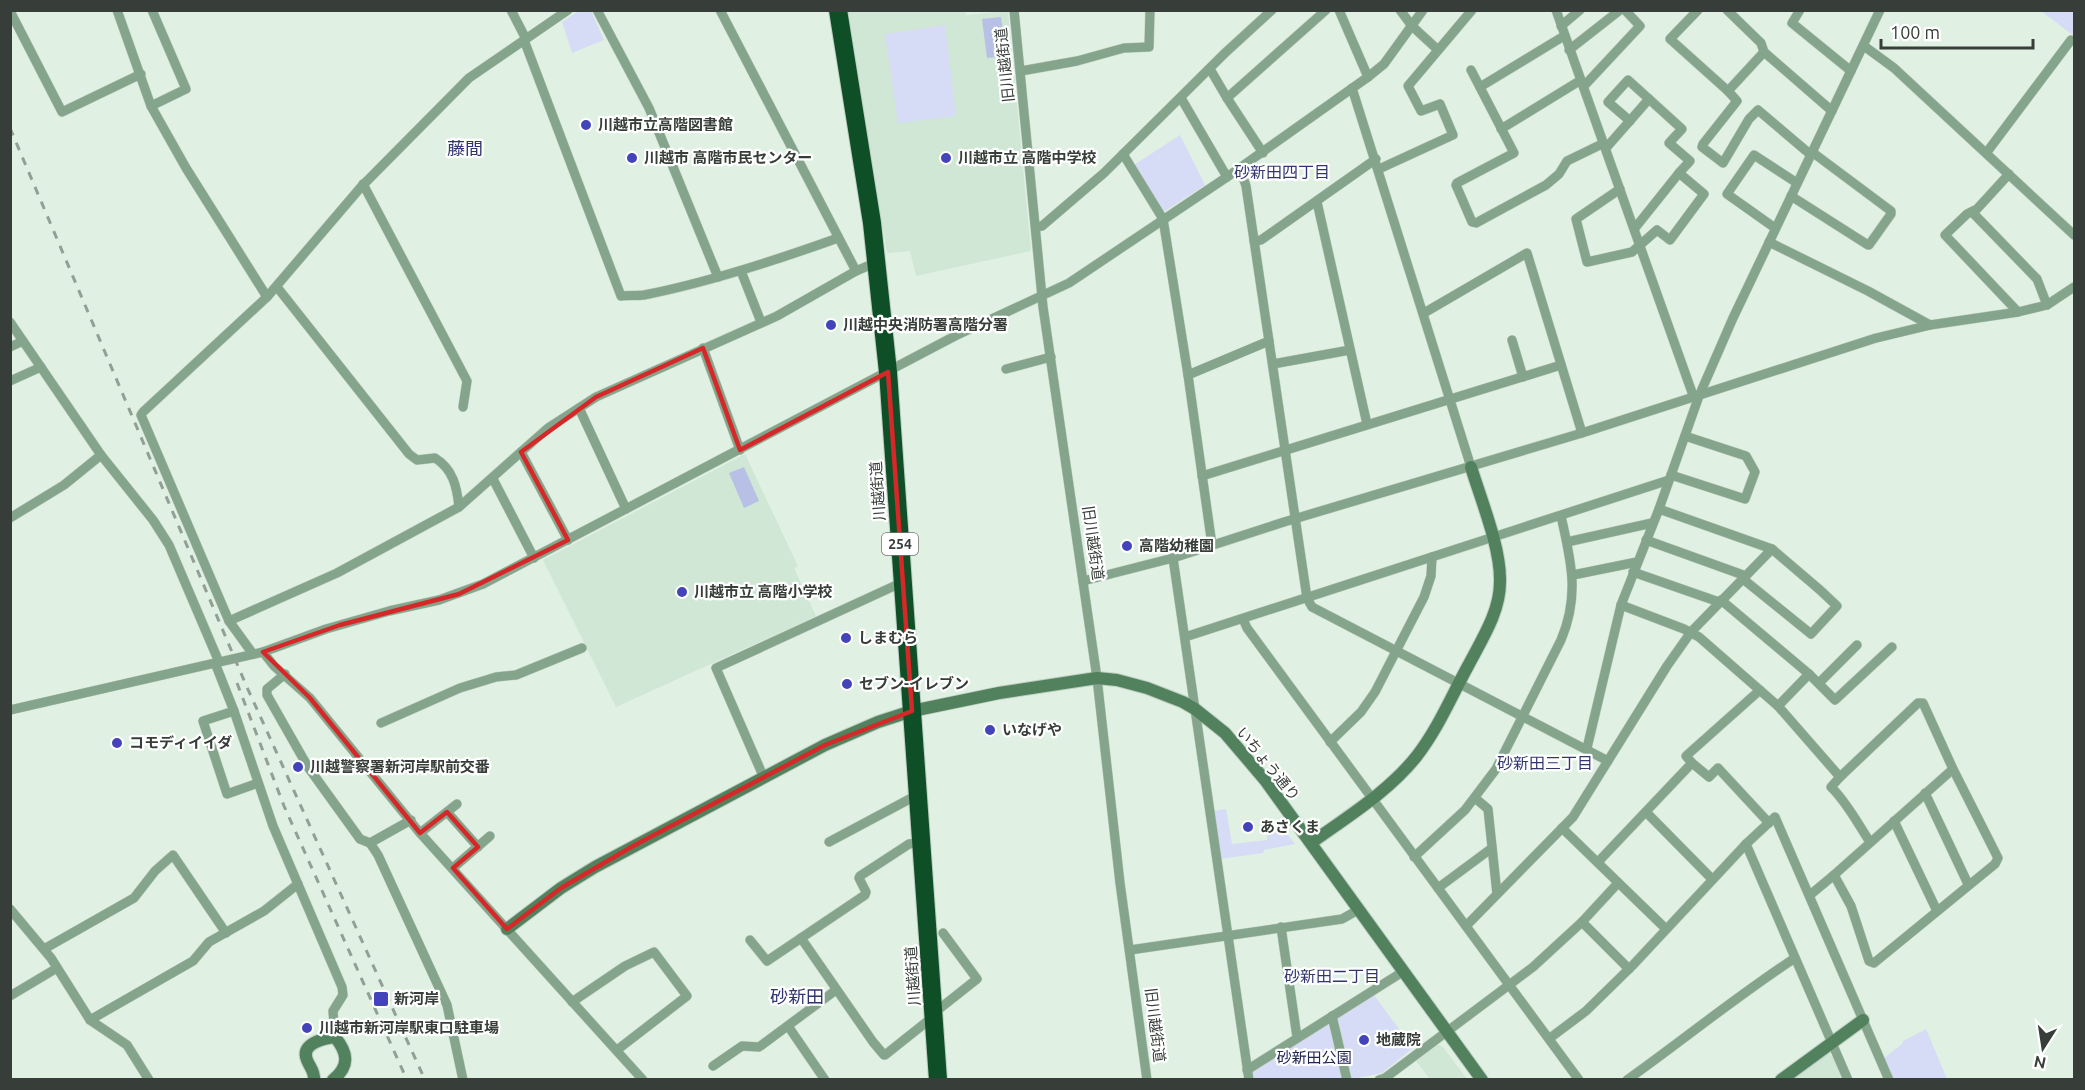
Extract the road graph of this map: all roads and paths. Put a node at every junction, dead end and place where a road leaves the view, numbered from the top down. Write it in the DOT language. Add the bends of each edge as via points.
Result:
graph roads {
  1 [pos="152,10"];
  2 [pos="511,10"];
  3 [pos="568,10"];
  4 [pos="597,10"];
  5 [pos="720,10"];
  6 [pos="838,10"];
  7 [pos="1014,10"];
  8 [pos="1150,10"];
  9 [pos="1272,10"];
  10 [pos="1326,10"];
  11 [pos="1339,10"];
  12 [pos="1400,10"];
  13 [pos="1423,10"];
  14 [pos="1472,10"];
  15 [pos="1556,10"];
  16 [pos="1580,10"];
  17 [pos="1620,10"];
  18 [pos="1625,10"];
  19 [pos="1698,10"];
  20 [pos="1800,10"];
  21 [pos="1880,10"];
  22 [pos="10,11"];
  23 [pos="121,11"];
  24 [pos="1734,13"];
  25 [pos="1412,26"];
  26 [pos="1561,26"];
  27 [pos="1564,36"];
  28 [pos="525,39"];
  29 [pos="2071,40"];
  30 [pos="1864,46"];
  31 [pos="1437,50"];
  32 [pos="1569,50"];
  33 [pos="1764,52"];
  34 [pos="1210,69"];
  35 [pos="1471,70"];
  36 [pos="1021,71"];
  37 [pos="1851,71"];
  38 [pos="141,74"];
  39 [pos="1368,77"];
  40 [pos="1583,83"];
  41 [pos="1480,87"];
  42 [pos="1352,88"];
  43 [pos="1728,91"];
  44 [pos="1181,98"];
  45 [pos="1227,98"];
  46 [pos="1649,99"];
  47 [pos="151,106"];
  48 [pos="1832,111"];
  49 [pos="1630,121"];
  50 [pos="1501,129"];
  51 [pos="1605,146"];
  52 [pos="1263,153"];
  53 [pos="1812,153"];
  54 [pos="1987,153"];
  55 [pos="1123,154"];
  56 [pos="1377,164"];
  57 [pos="1240,168"];
  58 [pos="1679,173"];
  59 [pos="2009,174"];
  60 [pos="1227,177"];
  61 [pos="1797,183"];
  62 [pos="363,184"];
  63 [pos="1620,189"];
  64 [pos="1791,196"];
  65 [pos="1317,202"];
  66 [pos="1972,212"];
  67 [pos="1163,219"];
  68 [pos="1036,227"];
  69 [pos="1635,228"];
  70 [pos="1775,228"];
  71 [pos="2074,235"];
  72 [pos="838,238"];
  73 [pos="1254,241"];
  74 [pos="1769,242"];
  75 [pos="1640,246"];
  76 [pos="877,262"];
  77 [pos="741,270"];
  78 [pos="856,271"];
  79 [pos="718,277"];
  80 [pos="277,287"];
  81 [pos="2074,287"];
  82 [pos="1042,295"];
  83 [pos="267,297"];
  84 [pos="2046,305"];
  85 [pos="2018,312"];
  86 [pos="1424,313"];
  87 [pos="10,322"];
  88 [pos="761,322"];
  89 [pos="1929,325"];
  90 [pos="1512,340"];
  91 [pos="23,341"];
  92 [pos="1269,341"];
  93 [pos="10,346"];
  94 [pos="704,348"];
  95 [pos="1350,350"];
  96 [pos="1051,357"];
  97 [pos="1272,364"];
  98 [pos="1561,365"];
  99 [pos="41,367"];
  100 [pos="1006,369"];
  101 [pos="888,372"];
  102 [pos="1188,375"];
  103 [pos="1523,376"];
  104 [pos="10,381"];
  105 [pos="1697,397"];
  106 [pos="1450,399"];
  107 [pos="463,407"];
  108 [pos="579,408"];
  109 [pos="1367,424"];
  110 [pos="1582,433"];
  111 [pos="1685,436"];
  112 [pos="740,450"];
  113 [pos="1285,450"];
  114 [pos="521,452"];
  115 [pos="101,454"];
  116 [pos="1471,467"];
  117 [pos="1202,476"];
  118 [pos="1670,478"];
  119 [pos="493,479"];
  120 [pos="459,507"];
  121 [pos="626,509"];
  122 [pos="1659,509"];
  123 [pos="1562,516"];
  124 [pos="10,518"];
  125 [pos="1295,519"];
  126 [pos="1652,523"];
  127 [pos="1492,536"];
  128 [pos="568,540"];
  129 [pos="1646,540"];
  130 [pos="1567,542"];
  131 [pos="1212,545"];
  132 [pos="1772,549"];
  133 [pos="1432,557"];
  134 [pos="534,558"];
  135 [pos="1173,558"];
  136 [pos="1637,562"];
  137 [pos="1633,573"];
  138 [pos="1573,575"];
  139 [pos="1745,577"];
  140 [pos="1083,581"];
  141 [pos="903,582"];
  142 [pos="1307,598"];
  143 [pos="1720,601"];
  144 [pos="1621,605"];
  145 [pos="1243,619"];
  146 [pos="230,621"];
  147 [pos="1691,632"];
  148 [pos="1185,637"];
  149 [pos="1857,645"];
  150 [pos="1892,647"];
  151 [pos="582,648"];
  152 [pos="1396,651"];
  153 [pos="258,653"];
  154 [pos="217,663"];
  155 [pos="285,674"];
  156 [pos="1809,674"];
  157 [pos="1097,678"];
  158 [pos="1458,683"];
  159 [pos="1819,683"];
  160 [pos="1760,690"];
  161 [pos="1778,706"];
  162 [pos="1195,709"];
  163 [pos="10,710"];
  164 [pos="234,711"];
  165 [pos="912,711"];
  166 [pos="1522,716"];
  167 [pos="381,723"];
  168 [pos="1330,742"];
  169 [pos="1587,748"];
  170 [pos="1608,761"];
  171 [pos="1692,763"];
  172 [pos="1953,769"];
  173 [pos="1840,777"];
  174 [pos="764,778"];
  175 [pos="258,783"];
  176 [pos="1925,793"];
  177 [pos="919,794"];
  178 [pos="1373,798"];
  179 [pos="1475,798"];
  180 [pos="457,804"];
  181 [pos="447,812"];
  182 [pos="1646,812"];
  183 [pos="411,820"];
  184 [pos="1894,821"];
  185 [pos="1768,823"];
  186 [pos="1562,828"];
  187 [pos="420,833"];
  188 [pos="490,836"];
  189 [pos="829,842"];
  190 [pos="922,842"];
  191 [pos="1870,842"];
  192 [pos="370,843"];
  193 [pos="1311,843"];
  194 [pos="1746,844"];
  195 [pos="478,847"];
  196 [pos="1492,848"];
  197 [pos="1414,857"];
  198 [pos="1598,862"];
  199 [pos="453,868"];
  200 [pos="1834,875"];
  201 [pos="1712,879"];
  202 [pos="1618,883"];
  203 [pos="298,884"];
  204 [pos="1968,884"];
  205 [pos="1438,888"];
  206 [pos="1497,894"];
  207 [pos="1810,895"];
  208 [pos="10,909"];
  209 [pos="1358,910"];
  210 [pos="1937,911"];
  211 [pos="1582,922"];
  212 [pos="1466,926"];
  213 [pos="1281,927"];
  214 [pos="1665,928"];
  215 [pos="507,929"];
  216 [pos="226,933"];
  217 [pos="943,933"];
  218 [pos="1228,935"];
  219 [pos="801,938"];
  220 [pos="750,940"];
  221 [pos="44,949"];
  222 [pos="1130,950"];
  223 [pos="1795,958"];
  224 [pos="57,968"];
  225 [pos="1629,969"];
  226 [pos="1404,971"];
  227 [pos="1509,984"];
  228 [pos="836,990"];
  229 [pos="10,996"];
  230 [pos="572,1002"];
  231 [pos="934,1015"];
  232 [pos="1332,1016"];
  233 [pos="90,1020"];
  234 [pos="1863,1020"];
  235 [pos="788,1026"];
  236 [pos="1446,1031"];
  237 [pos="335,1037"];
  238 [pos="1297,1037"];
  239 [pos="1550,1038"];
  240 [pos="1832,1042"];
  241 [pos="617,1050"];
  242 [pos="713,1066"];
  243 [pos="1248,1075"];
  244 [pos="1383,1079"];
  245 [pos="149,1080"];
  246 [pos="314,1080"];
  247 [pos="333,1080"];
  248 [pos="463,1080"];
  249 [pos="643,1080"];
  250 [pos="825,1080"];
  251 [pos="938,1080"];
  252 [pos="1147,1080"];
  253 [pos="1347,1080"];
  254 [pos="1482,1080"];
  255 [pos="1579,1080"];
  256 [pos="1627,1080"];
  257 [pos="1781,1080"];
  258 [pos="1848,1080"];
  259 [pos="1889,1080"];
  1 -- 47 [label="street" via="186,90"];
  2 -- 28 [label="street"];
  3 -- 28 [label="street"];
  4 -- 79 [label="street" via="649,108"];
  5 -- 72 [label="street"];
  6 -- 76 [label="highway, 川越街道 / 254"];
  7 -- 36 [label="street, 旧川越街道"];
  8 -- 36 [label="street" via="1149,47 1124,48"];
  9 -- 34 [label="street"];
  10 -- 45 [label="street"];
  11 -- 39 [label="street"];
  12 -- 25 [label="street"];
  13 -- 25 [label="street"];
  14 -- 31 [label="street"];
  15 -- 26 [label="street"];
  16 -- 26 [label="street"];
  17 -- 32 [label="street"];
  18 -- 40 [label="street" via="1640,26"];
  19 -- 43 [label="street" via="1670,39"];
  20 -- 37 [label="street" via="1792,23"];
  21 -- 30 [label="street"];
  22 -- 38 [label="street" via="62,112"];
  23 -- 38 [label="street"];
  24 -- 33 [label="street" via="1761,43"];
  25 -- 31 [label="street"];
  25 -- 39 [label="street" via="1384,64"];
  26 -- 27 [label="street"];
  27 -- 32 [label="street"];
  27 -- 41 [label="street"];
  28 -- 62 [label="street" via="469,78"];
  28 -- 79 [label="street" via="621,296 640,296"];
  29 -- 54 [label="street"];
  30 -- 37 [label="street"];
  30 -- 54 [label="street" via="1894,68"];
  31 -- 56 [label="street" via="1408,86 1421,111 1440,104 1453,135"];
  32 -- 40 [label="street"];
  33 -- 43 [label="street"];
  33 -- 48 [label="street"];
  34 -- 44 [label="street"];
  34 -- 45 [label="street"];
  35 -- 41 [label="street"];
  36 -- 68 [label="street, 旧川越街道"];
  37 -- 48 [label="street"];
  38 -- 47 [label="street"];
  39 -- 42 [label="street"];
  40 -- 50 [label="street"];
  40 -- 51 [label="street"];
  41 -- 50 [label="street"];
  42 -- 52 [label="street"];
  42 -- 56 [label="street"];
  43 -- 53 [label="street" via="1737,101 1702,147 1721,163 1758,110"];
  44 -- 55 [label="street"];
  44 -- 60 [label="street"];
  45 -- 52 [label="street"];
  46 -- 49 [label="street"];
  46 -- 49 [label="street" via="1628,80 1608,102"];
  46 -- 58 [label="street" via="1682,129 1669,143 1690,161"];
  47 -- 83 [label="street"];
  48 -- 53 [label="street"];
  49 -- 51 [label="street"];
  50 -- 51 [label="street" via="1514,153 1456,185 1472,222 1546,185 1567,162"];
  51 -- 63 [label="street"];
  52 -- 57 [label="street"];
  53 -- 61 [label="street"];
  53 -- 64 [label="street" via="1891,214 1868,245"];
  54 -- 59 [label="street"];
  55 -- 67 [label="street"];
  55 -- 68 [label="street" via="1042,226"];
  56 -- 65 [label="street"];
  56 -- 86 [label="street"];
  57 -- 60 [label="street"];
  57 -- 73 [label="street"];
  58 -- 69 [label="street"];
  58 -- 75 [label="street" via="1704,196 1670,240 1657,230"];
  59 -- 66 [label="street"];
  59 -- 71 [label="street"];
  60 -- 67 [label="street"];
  61 -- 64 [label="street"];
  61 -- 70 [label="street" via="1754,155 1727,194"];
  62 -- 80 [label="street"];
  62 -- 107 [label="street" via="467,381"];
  63 -- 69 [label="street"];
  63 -- 75 [label="street" via="1575,219 1587,262 1632,252"];
  64 -- 70 [label="street"];
  65 -- 73 [label="street"];
  65 -- 95 [label="street"];
  66 -- 84 [label="street" via="2037,279"];
  66 -- 85 [label="street" via="1945,236"];
  67 -- 82 [label="street" via="1069,283"];
  67 -- 102 [label="street"];
  68 -- 82 [label="street, 旧川越街道"];
  69 -- 75 [label="street"];
  70 -- 74 [label="street"];
  72 -- 77 [label="street"];
  72 -- 78 [label="street"];
  73 -- 92 [label="street"];
  74 -- 89 [label="street"];
  74 -- 105 [label="street"];
  75 -- 105 [label="street"];
  76 -- 78 [label="street"];
  76 -- 101 [label="highway, 川越街道 / 254"];
  77 -- 79 [label="street"];
  77 -- 88 [label="street"];
  78 -- 88 [label="street"];
  80 -- 83 [label="street"];
  80 -- 120 [label="street" via="409,454 417,460 435,458 442,464 456,483"];
  81 -- 84 [label="street"];
  82 -- 96 [label="street, 旧川越街道"];
  82 -- 101 [label="street"];
  83 -- 146 [label="street" via="141,415"];
  84 -- 85 [label="street"];
  85 -- 89 [label="street"];
  86 -- 98 [label="street" via="1527,253"];
  86 -- 106 [label="street"];
  87 -- 91 [label="street"];
  88 -- 94 [label="street"];
  89 -- 105 [label="street" via="1876,338"];
  90 -- 103 [label="street"];
  91 -- 93 [label="street"];
  91 -- 99 [label="street"];
  92 -- 97 [label="street"];
  92 -- 102 [label="street"];
  94 -- 108 [label="street"];
  94 -- 112 [label="street"];
  95 -- 97 [label="street"];
  95 -- 109 [label="street"];
  96 -- 100 [label="street"];
  96 -- 140 [label="street, 旧川越街道"];
  97 -- 113 [label="street"];
  98 -- 103 [label="street"];
  98 -- 110 [label="street"];
  99 -- 104 [label="street"];
  99 -- 115 [label="street"];
  101 -- 112 [label="street"];
  101 -- 141 [label="highway, 川越街道 / 254"];
  102 -- 117 [label="street"];
  103 -- 106 [label="street"];
  105 -- 110 [label="street"];
  105 -- 111 [label="street"];
  106 -- 109 [label="street"];
  106 -- 116 [label="street"];
  108 -- 114 [label="street"];
  108 -- 121 [label="street"];
  109 -- 113 [label="street"];
  110 -- 116 [label="street"];
  111 -- 118 [label="street"];
  111 -- 118 [label="street" via="1746,456 1755,472 1745,499"];
  112 -- 121 [label="street"];
  113 -- 117 [label="street"];
  113 -- 125 [label="street"];
  114 -- 119 [label="street"];
  114 -- 128 [label="street"];
  115 -- 124 [label="street" via="64,485"];
  115 -- 154 [label="street" via="169,545"];
  116 -- 125 [label="street"];
  116 -- 127 [label="street"];
  117 -- 131 [label="street"];
  118 -- 122 [label="street"];
  118 -- 123 [label="street"];
  119 -- 120 [label="street"];
  119 -- 134 [label="street"];
  120 -- 146 [label="street" via="338,573"];
  121 -- 128 [label="street"];
  122 -- 126 [label="street"];
  122 -- 132 [label="street"];
  123 -- 127 [label="street"];
  123 -- 130 [label="street"];
  125 -- 131 [label="street"];
  125 -- 142 [label="street"];
  126 -- 129 [label="street"];
  126 -- 130 [label="street"];
  127 -- 133 [label="street"];
  127 -- 158 [label="street" via="1500,570 1497,608"];
  128 -- 134 [label="street"];
  129 -- 136 [label="street"];
  129 -- 139 [label="street"];
  130 -- 138 [label="street"];
  131 -- 135 [label="street"];
  132 -- 139 [label="street"];
  132 -- 139 [label="street" via="1837,606 1811,634"];
  133 -- 142 [label="street"];
  133 -- 152 [label="street" via="1427,588"];
  134 -- 153 [label="street" via="459,594 340,625"];
  135 -- 140 [label="street"];
  135 -- 148 [label="street"];
  136 -- 137 [label="street"];
  136 -- 138 [label="street"];
  137 -- 143 [label="street"];
  137 -- 144 [label="street"];
  138 -- 166 [label="street" via="1564,632"];
  139 -- 143 [label="street"];
  140 -- 157 [label="street, 旧川越街道"];
  141 -- 165 [label="highway, 川越街道 / 254"];
  141 -- 174 [label="street" via="716,668"];
  142 -- 145 [label="street"];
  142 -- 152 [label="street" via="1312,608"];
  143 -- 147 [label="street"];
  143 -- 156 [label="street"];
  144 -- 147 [label="street"];
  144 -- 169 [label="street"];
  145 -- 148 [label="street"];
  145 -- 168 [label="street"];
  146 -- 153 [label="street"];
  147 -- 160 [label="street"];
  147 -- 170 [label="street"];
  148 -- 162 [label="street"];
  149 -- 159 [label="street"];
  150 -- 159 [label="street" via="1835,700"];
  151 -- 167 [label="street" via="516,675 460,688"];
  152 -- 158 [label="street"];
  152 -- 168 [label="street" via="1368,704"];
  153 -- 154 [label="street"];
  153 -- 155 [label="street"];
  154 -- 163 [label="street"];
  154 -- 164 [label="street"];
  155 -- 183 [label="street" via="310,698"];
  155 -- 192 [label="street" via="267,689 267,695 308,767 360,839"];
  156 -- 159 [label="street"];
  156 -- 161 [label="street"];
  157 -- 162 [label="street, いちょう通り" via="1147,688"];
  157 -- 165 [label="street, いちょう通り"];
  157 -- 222 [label="street, 旧川越街道"];
  158 -- 166 [label="street"];
  158 -- 178 [label="street" via="1416,757"];
  160 -- 161 [label="street"];
  160 -- 171 [label="street" via="1686,756"];
  161 -- 173 [label="street"];
  162 -- 193 [label="street, いちょう通り" via="1239,749"];
  162 -- 218 [label="street"];
  164 -- 175 [label="street"];
  164 -- 175 [label="street" via="204,721 227,794"];
  165 -- 174 [label="street, いちょう通り" via="825,745"];
  165 -- 177 [label="highway, 川越街道 / 254"];
  166 -- 169 [label="street"];
  166 -- 179 [label="street" via="1496,769"];
  168 -- 178 [label="street"];
  169 -- 170 [label="street"];
  170 -- 186 [label="street"];
  171 -- 182 [label="street"];
  171 -- 185 [label="street" via="1709,777 1718,768"];
  172 -- 173 [label="street" via="1923,703 1917,704"];
  172 -- 176 [label="street"];
  172 -- 204 [label="street" via="1998,858"];
  173 -- 191 [label="street" via="1832,788"];
  174 -- 215 [label="street, いちょう通り" via="595,867"];
  175 -- 203 [label="street"];
  176 -- 184 [label="street"];
  176 -- 204 [label="street"];
  177 -- 189 [label="street"];
  177 -- 190 [label="highway, 川越街道 / 254"];
  178 -- 193 [label="street"];
  178 -- 197 [label="street"];
  179 -- 196 [label="street" via="1488,809"];
  179 -- 197 [label="street"];
  180 -- 181 [label="street"];
  181 -- 187 [label="street"];
  181 -- 195 [label="street"];
  182 -- 198 [label="street"];
  182 -- 201 [label="street"];
  183 -- 187 [label="street"];
  183 -- 192 [label="street"];
  184 -- 191 [label="street"];
  184 -- 210 [label="street"];
  185 -- 194 [label="street"];
  185 -- 207 [label="street" via="1775,817"];
  186 -- 198 [label="street"];
  186 -- 206 [label="street"];
  187 -- 199 [label="street"];
  188 -- 195 [label="street"];
  190 -- 219 [label="street" via="909,844 860,876 866,895"];
  190 -- 231 [label="highway, 川越街道 / 254"];
  191 -- 200 [label="street"];
  192 -- 248 [label="street" via="447,1005"];
  193 -- 209 [label="street, いちょう通り"];
  194 -- 201 [label="street"];
  194 -- 223 [label="street"];
  195 -- 199 [label="street"];
  196 -- 205 [label="street"];
  196 -- 206 [label="street"];
  197 -- 205 [label="street"];
  198 -- 202 [label="street"];
  199 -- 215 [label="street"];
  200 -- 207 [label="street"];
  200 -- 210 [label="street" via="1851,906 1869,961 1874,963"];
  201 -- 214 [label="street"];
  202 -- 211 [label="street"];
  202 -- 214 [label="street"];
  203 -- 216 [label="street" via="264,911"];
  203 -- 237 [label="street" via="342,987 343,996 333,1011"];
  204 -- 210 [label="street"];
  205 -- 212 [label="street"];
  206 -- 212 [label="street"];
  207 -- 234 [label="street"];
  208 -- 221 [label="street"];
  209 -- 213 [label="street" via="1342,919"];
  209 -- 226 [label="street, いちょう通り"];
  211 -- 225 [label="street"];
  211 -- 227 [label="street"];
  212 -- 227 [label="street"];
  213 -- 218 [label="street"];
  213 -- 238 [label="street"];
  214 -- 225 [label="street"];
  215 -- 230 [label="street"];
  216 -- 221 [label="street" via="173,855 134,898"];
  216 -- 233 [label="street" via="209,942 193,961"];
  217 -- 231 [label="street" via="977,979"];
  218 -- 222 [label="street"];
  218 -- 243 [label="street"];
  219 -- 220 [label="street" via="767,961"];
  219 -- 228 [label="street"];
  221 -- 224 [label="street"];
  222 -- 252 [label="street, 旧川越街道"];
  223 -- 240 [label="street"];
  223 -- 256 [label="street"];
  224 -- 229 [label="street"];
  224 -- 233 [label="street"];
  225 -- 239 [label="street" via="1586,1011"];
  226 -- 232 [label="street"];
  226 -- 236 [label="street, いちょう通り"];
  227 -- 236 [label="street"];
  227 -- 239 [label="street"];
  228 -- 231 [label="street" via="885,1055"];
  228 -- 235 [label="street"];
  230 -- 241 [label="street"];
  230 -- 241 [label="street" via="625,966 654,952 687,996"];
  231 -- 251 [label="highway, 川越街道 / 254"];
  232 -- 238 [label="street"];
  232 -- 253 [label="street"];
  233 -- 245 [label="street" via="127,1045"];
  234 -- 240 [label="street"];
  234 -- 259 [label="street"];
  235 -- 242 [label="street" via="759,1047 742,1046"];
  235 -- 250 [label="street"];
  236 -- 244 [label="street"];
  236 -- 254 [label="street, いちょう通り"];
  237 -- 246 [label="street" via="315,1042 307,1052"];
  237 -- 247 [label="street" via="347,1060"];
  238 -- 243 [label="street"];
  239 -- 255 [label="street"];
  240 -- 257 [label="street"];
  240 -- 258 [label="street"];
  241 -- 249 [label="street"];
}
